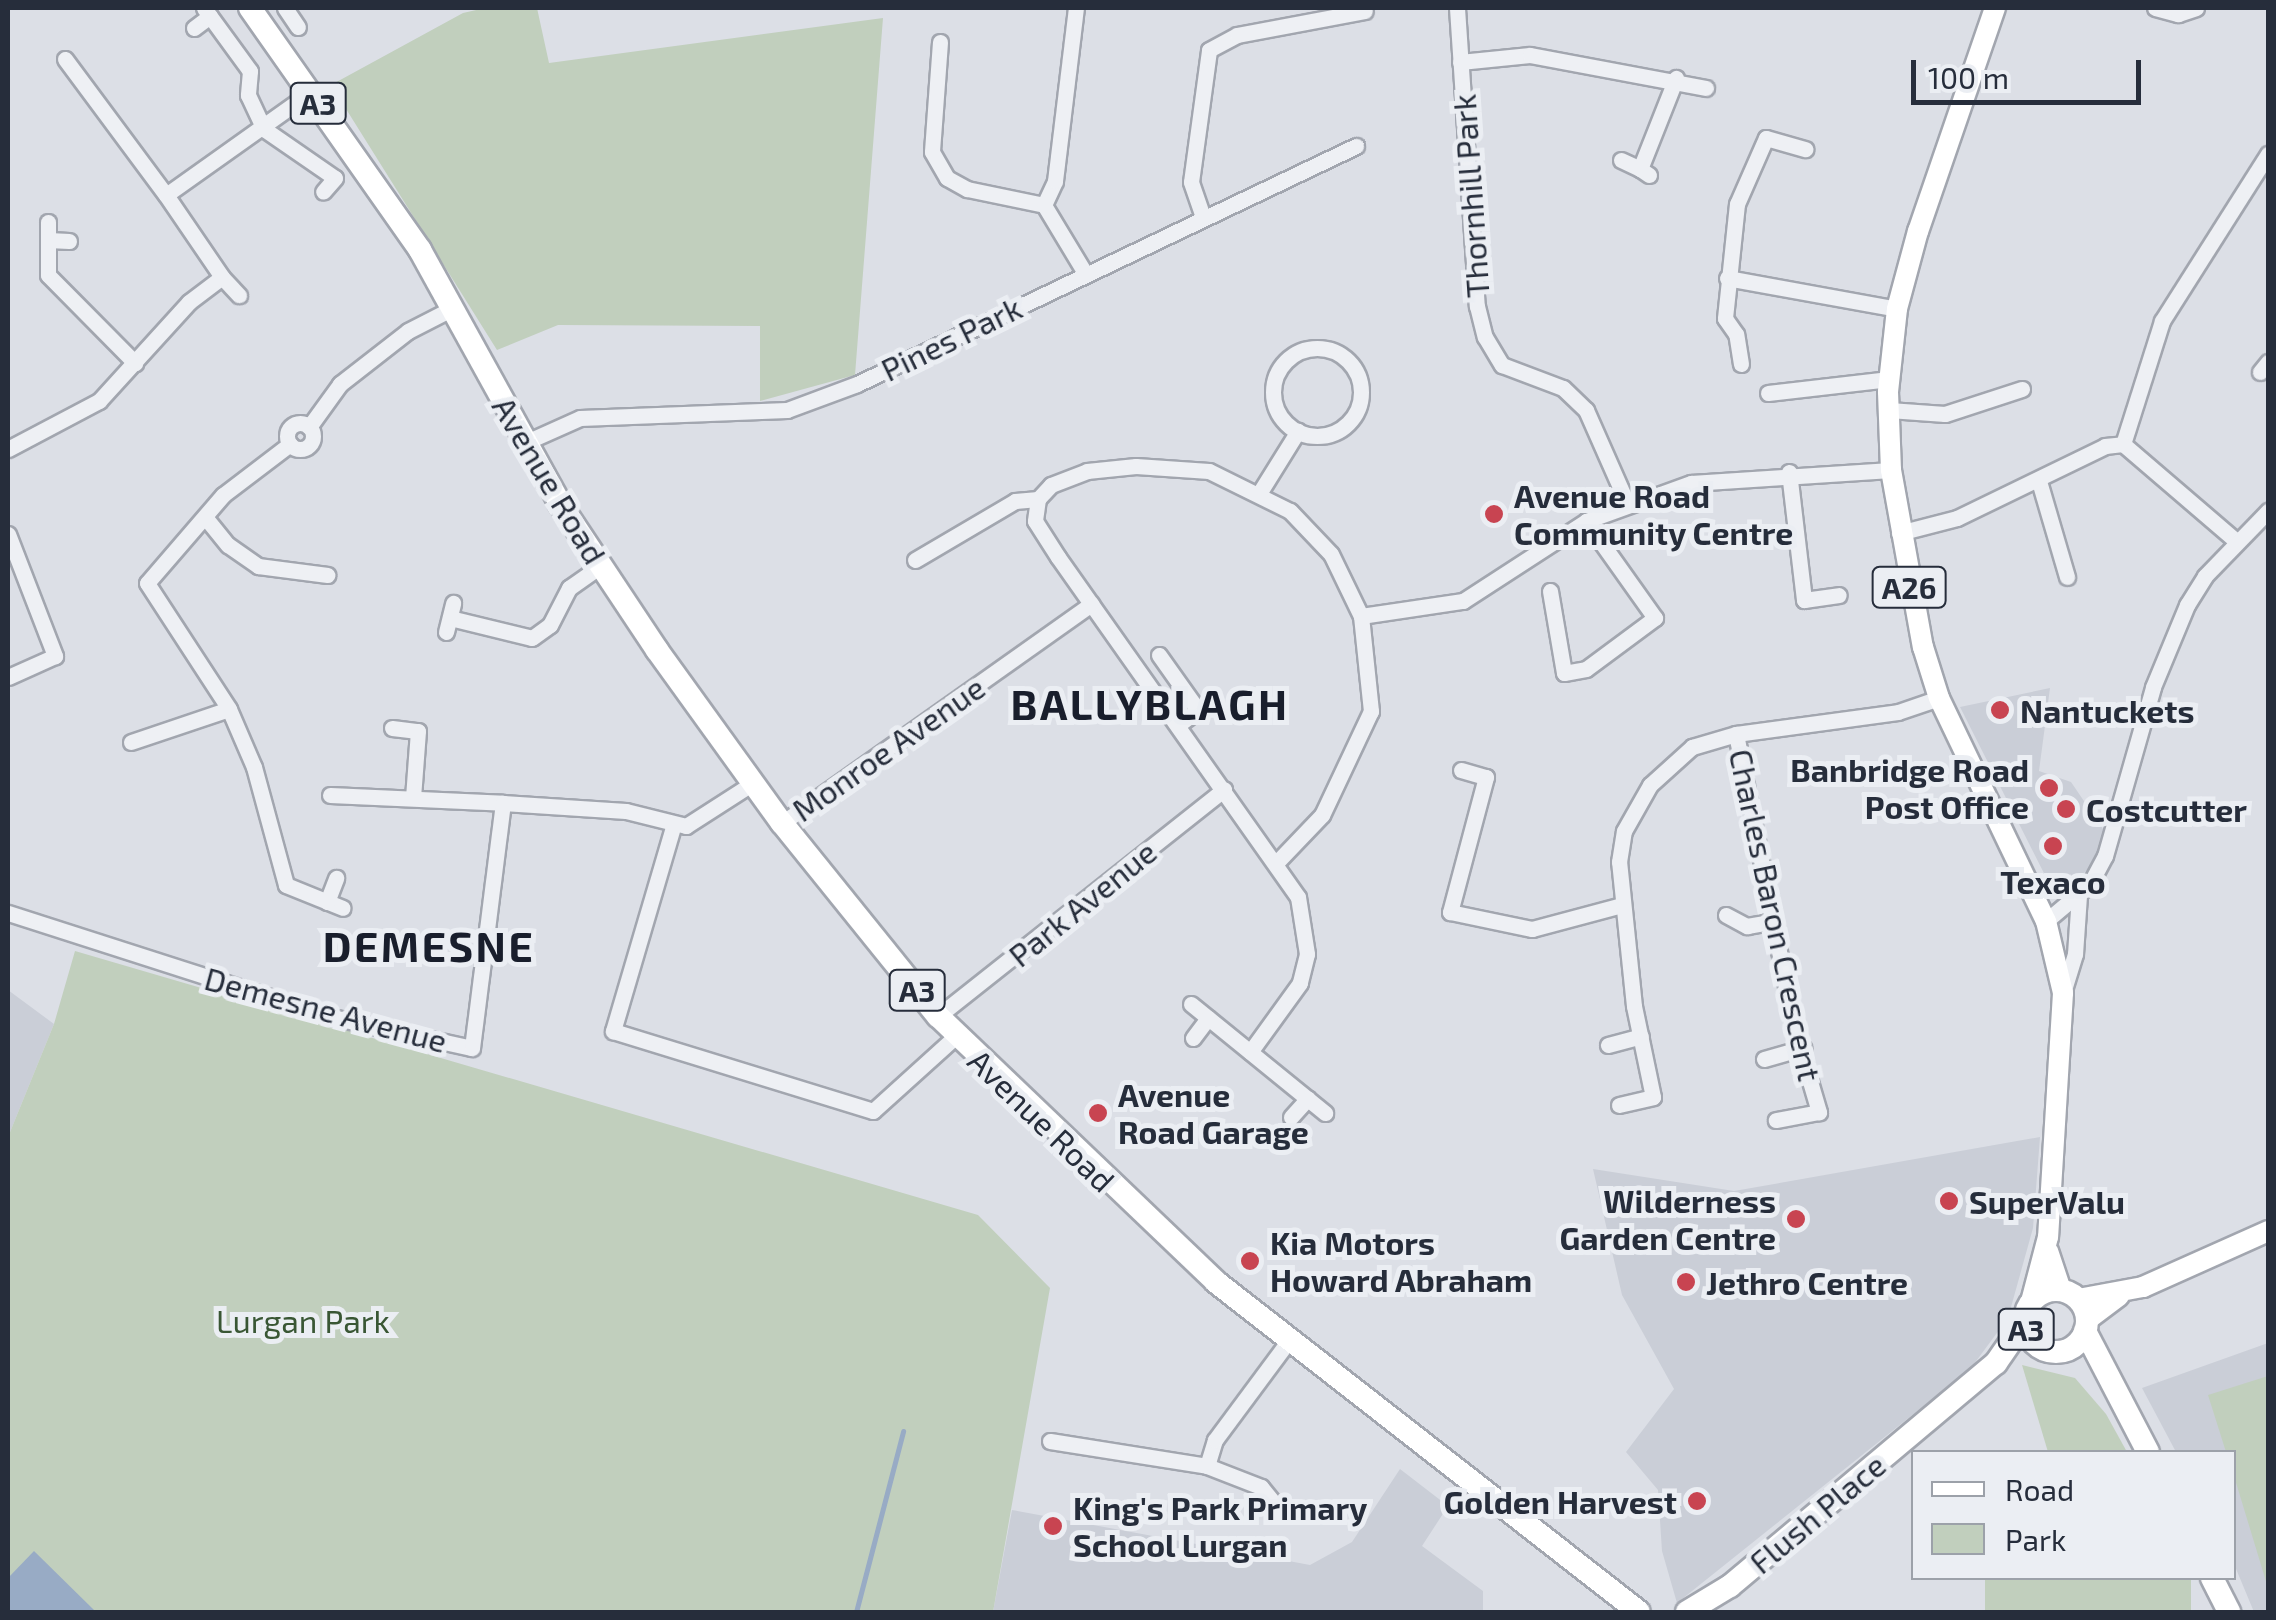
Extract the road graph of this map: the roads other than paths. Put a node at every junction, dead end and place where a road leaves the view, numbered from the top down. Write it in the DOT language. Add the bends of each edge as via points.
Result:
graph roads {
  1 [pos="250,8"];
  2 [pos="286,8"];
  3 [pos="1076,8"];
  4 [pos="1457,8"];
  5 [pos="1995,8"];
  6 [pos="2155,8"];
  7 [pos="2196,8"];
  8 [pos="1365,11"];
  9 [pos="207,12"];
  10 [pos="298,27"];
  11 [pos="194,28"];
  12 [pos="940,42"];
  13 [pos="1460,62"];
  14 [pos="1676,78"];
  15 [pos="59,84"];
  16 [pos="1706,88"];
  17 [pos="311,92"];
  18 [pos="264,129"];
  19 [pos="1356,146"];
  20 [pos="1805,148"];
  21 [pos="2268,154"];
  22 [pos="1621,160"];
  23 [pos="323,192"];
  24 [pos="166,195"];
  25 [pos="1044,205"];
  26 [pos="1203,217"];
  27 [pos="48,222"];
  28 [pos="48,240"];
  29 [pos="69,241"];
  30 [pos="1085,273"];
  31 [pos="222,277"];
  32 [pos="1728,278"];
  33 [pos="239,294"];
  34 [pos="452,308"];
  35 [pos="1897,308"];
  36 [pos="135,362"];
  37 [pos="1741,364"];
  38 [pos="1889,379"];
  39 [pos="2022,389"];
  40 [pos="1768,392"];
  41 [pos="1889,410"];
  42 [pos="1298,431"];
  43 [pos="524,443"];
  44 [pos="2123,444"];
  45 [pos="8,449"];
  46 [pos="1891,470"];
  47 [pos="1789,472"];
  48 [pos="2039,481"];
  49 [pos="1260,492"];
  50 [pos="1038,499"];
  51 [pos="1626,504"];
  52 [pos="2268,510"];
  53 [pos="205,517"];
  54 [pos="1586,521"];
  55 [pos="1900,532"];
  56 [pos="8,534"];
  57 [pos="2236,541"];
  58 [pos="915,560"];
  59 [pos="600,566"];
  60 [pos="326,575"];
  61 [pos="2067,577"];
  62 [pos="1550,591"];
  63 [pos="1839,595"];
  64 [pos="1092,604"];
  65 [pos="1361,616"];
  66 [pos="450,618"];
  67 [pos="8,677"];
  68 [pos="1149,684"];
  69 [pos="1940,698"];
  70 [pos="229,709"];
  71 [pos="1178,725"];
  72 [pos="392,728"];
  73 [pos="1736,734"];
  74 [pos="131,742"];
  75 [pos="1460,770"];
  76 [pos="753,783"];
  77 [pos="1224,789"];
  78 [pos="330,796"];
  79 [pos="412,798"];
  80 [pos="502,803"];
  81 [pos="782,824"];
  82 [pos="673,827"];
  83 [pos="1278,861"];
  84 [pos="336,878"];
  85 [pos="2079,895"];
  86 [pos="1622,904"];
  87 [pos="8,913"];
  88 [pos="1726,915"];
  89 [pos="1774,921"];
  90 [pos="2046,921"];
  91 [pos="2063,993"];
  92 [pos="1191,1004"];
  93 [pos="938,1016"];
  94 [pos="1208,1018"];
  95 [pos="956,1036"];
  96 [pos="1641,1036"];
  97 [pos="1193,1038"];
  98 [pos="1608,1045"];
  99 [pos="1803,1048"];
  100 [pos="1250,1052"];
  101 [pos="1764,1059"];
  102 [pos="1308,1098"];
  103 [pos="1619,1105"];
  104 [pos="1325,1113"];
  105 [pos="1291,1118"];
  106 [pos="1776,1120"];
  107 [pos="2268,1231"];
  108 [pos="2047,1249"];
  109 [pos="2078,1310"];
  110 [pos="2028,1311"];
  111 [pos="1287,1343"];
  112 [pos="2040,1348"];
  113 [pos="2066,1350"];
  114 [pos="1996,1363"];
  115 [pos="2105,1380"];
  116 [pos="1050,1441"];
  117 [pos="2147,1450"];
  118 [pos="1207,1466"];
  119 [pos="1272,1502"];
  120 [pos="2213,1580"];
  121 [pos="1719,1602"];
  122 [pos="1640,1612"];
  123 [pos="1687,1612"];
  124 [pos="2228,1612"];
  1 -- 17 [label="highway, A3"];
  2 -- 10 [label="street"];
  3 -- 25 [label="street" via="1055,181"];
  4 -- 13 [label="street, Thornhill Park"];
  5 -- 35 [label="main road, A26"];
  6 -- 7 [label="street" via="2178,14"];
  8 -- 26 [label="street" via="1237,35 1209,50 1191,182"];
  9 -- 11 [label="street"];
  9 -- 18 [label="street" via="250,71 248,95"];
  12 -- 25 [label="street" via="932,152 947,178 967,189"];
  13 -- 14 [label="street, Thornhill Park" via="1530,55"];
  13 -- 51 [label="street, Thornhill Park" via="1477,306 1485,336 1502,366 1564,388 1586,410"];
  14 -- 16 [label="street, Thornhill Park"];
  14 -- 22 [label="street" via="1644,172"];
  15 -- 24 [label="street" via="70,65"];
  17 -- 18 [label="street"];
  17 -- 34 [label="highway, Avenue Road / A3"];
  18 -- 23 [label="street" via="335,178"];
  18 -- 24 [label="street"];
  19 -- 26 [label="street, Pines Park"];
  20 -- 32 [label="street" via="1766,138 1759,146 1737,204"];
  21 -- 44 [label="street" via="2162,321"];
  24 -- 31 [label="street"];
  25 -- 30 [label="street"];
  26 -- 30 [label="street, Pines Park"];
  27 -- 28 [label="street"];
  28 -- 29 [label="street"];
  28 -- 36 [label="street" via="48,275"];
  30 -- 43 [label="street, Pines Park" via="857,384 787,410 580,418"];
  31 -- 33 [label="street"];
  31 -- 36 [label="street" via="189,302"];
  32 -- 35 [label="street"];
  32 -- 37 [label="street" via="1725,318 1736,334"];
  34 -- 43 [label="highway, Avenue Road / A3"];
  34 -- 53 [label="street" via="408,331 354,373 309,427 308,445 290,444"];
  35 -- 38 [label="main road, A26"];
  36 -- 45 [label="street" via="72,420"];
  38 -- 40 [label="street"];
  38 -- 41 [label="main road, A26"];
  39 -- 41 [label="street" via="1945,414"];
  41 -- 46 [label="main road, A26"];
  42 -- 42 [label="street" via="1277,410 1274,381 1304,349 1334,351 1355,369 1357,410 1326,435"];
  42 -- 49 [label="street"];
  43 -- 59 [label="highway, Avenue Road / A3"];
  44 -- 48 [label="street" via="2105,446"];
  44 -- 57 [label="street"];
  46 -- 47 [label="street"];
  46 -- 55 [label="main road, A26"];
  47 -- 51 [label="street" via="1690,483"];
  47 -- 63 [label="street" via="1804,600"];
  48 -- 55 [label="street" via="1956,518"];
  48 -- 61 [label="street"];
  49 -- 50 [label="street" via="1209,471 1168,466 1087,471"];
  49 -- 65 [label="street" via="1290,510 1331,554"];
  50 -- 58 [label="street" via="1015,502"];
  50 -- 64 [label="street" via="1035,521"];
  51 -- 54 [label="street"];
  52 -- 57 [label="street"];
  53 -- 60 [label="street" via="228,546 258,566"];
  53 -- 70 [label="street" via="147,583"];
  54 -- 62 [label="street" via="1655,618 1586,669 1564,673"];
  54 -- 65 [label="street" via="1462,601"];
  55 -- 69 [label="main road, A26"];
  56 -- 67 [label="street" via="55,656"];
  57 -- 85 [label="street" via="2187,605 2153,687 2105,856"];
  59 -- 66 [label="street" via="569,588 550,626 532,638"];
  59 -- 76 [label="highway, Avenue Road / A3"];
  64 -- 68 [label="street"];
  64 -- 81 [label="street, Monroe Avenue"];
  65 -- 83 [label="street" via="1371,711 1322,814"];
  68 -- 71 [label="street"];
  68 -- 71 [label="street" via="1164,662 1198,710"];
  69 -- 73 [label="street, Charles Baron Crescent" via="1898,712"];
  69 -- 90 [label="main road, A26"];
  70 -- 74 [label="street"];
  70 -- 84 [label="street" via="254,767 286,885 335,905"];
  71 -- 77 [label="street"];
  72 -- 79 [label="street" via="418,730"];
  73 -- 86 [label="street, Charles Baron Crescent" via="1692,747 1650,785 1624,830"];
  73 -- 89 [label="street, Charles Baron Crescent"];
  75 -- 86 [label="street" via="1486,778 1450,912 1532,928"];
  76 -- 81 [label="highway, Avenue Road / A3"];
  76 -- 82 [label="street" via="708,817"];
  77 -- 83 [label="street"];
  77 -- 93 [label="street, Park Avenue"];
  78 -- 79 [label="street"];
  79 -- 80 [label="street"];
  80 -- 82 [label="street" via="626,811"];
  80 -- 87 [label="street, Demesne Avenue" via="472,1048 332,1016"];
  81 -- 93 [label="highway, Avenue Road / A3"];
  82 -- 95 [label="street" via="613,1030 873,1111"];
  83 -- 100 [label="street" via="1298,898 1307,954 1300,983"];
  85 -- 90 [label="street"];
  85 -- 91 [label="street" via="2076,954"];
  86 -- 96 [label="street, Charles Baron Crescent"];
  88 -- 89 [label="street" via="1747,926"];
  89 -- 99 [label="street, Charles Baron Crescent"];
  90 -- 91 [label="main road, A26"];
  91 -- 108 [label="main road, A26"];
  92 -- 94 [label="street"];
  93 -- 95 [label="highway, Avenue Road / A3"];
  94 -- 97 [label="street"];
  94 -- 100 [label="street"];
  95 -- 111 [label="highway, Avenue Road / A3" via="1142,1218"];
  96 -- 98 [label="street"];
  96 -- 103 [label="street, Charles Baron Crescent" via="1653,1097"];
  99 -- 101 [label="street"];
  99 -- 106 [label="street, Charles Baron Crescent" via="1819,1112"];
  100 -- 102 [label="street"];
  102 -- 104 [label="street"];
  102 -- 105 [label="street"];
  107 -- 109 [label="main road"];
  108 -- 109 [label="main road, A26"];
  108 -- 110 [label="main road, A26"];
  109 -- 110 [label="highway, A3"];
  109 -- 113 [label="highway, A3"];
  109 -- 115 [label="highway, A3"];
  110 -- 112 [label="highway, A3"];
  110 -- 114 [label="highway, Flush Place / A3"];
  111 -- 118 [label="street" via="1215,1440"];
  111 -- 122 [label="highway, Avenue Road / A3" via="1468,1474"];
  112 -- 113 [label="highway, A3"];
  112 -- 114 [label="highway, Flush Place / A3"];
  113 -- 115 [label="highway, A3"];
  114 -- 121 [label="highway, Flush Place / A3"];
  115 -- 117 [label="highway, A3"];
  116 -- 118 [label="street"];
  118 -- 119 [label="street" via="1261,1487"];
  120 -- 124 [label="highway"];
  121 -- 123 [label="highway, Flush Place / A3"];
}
